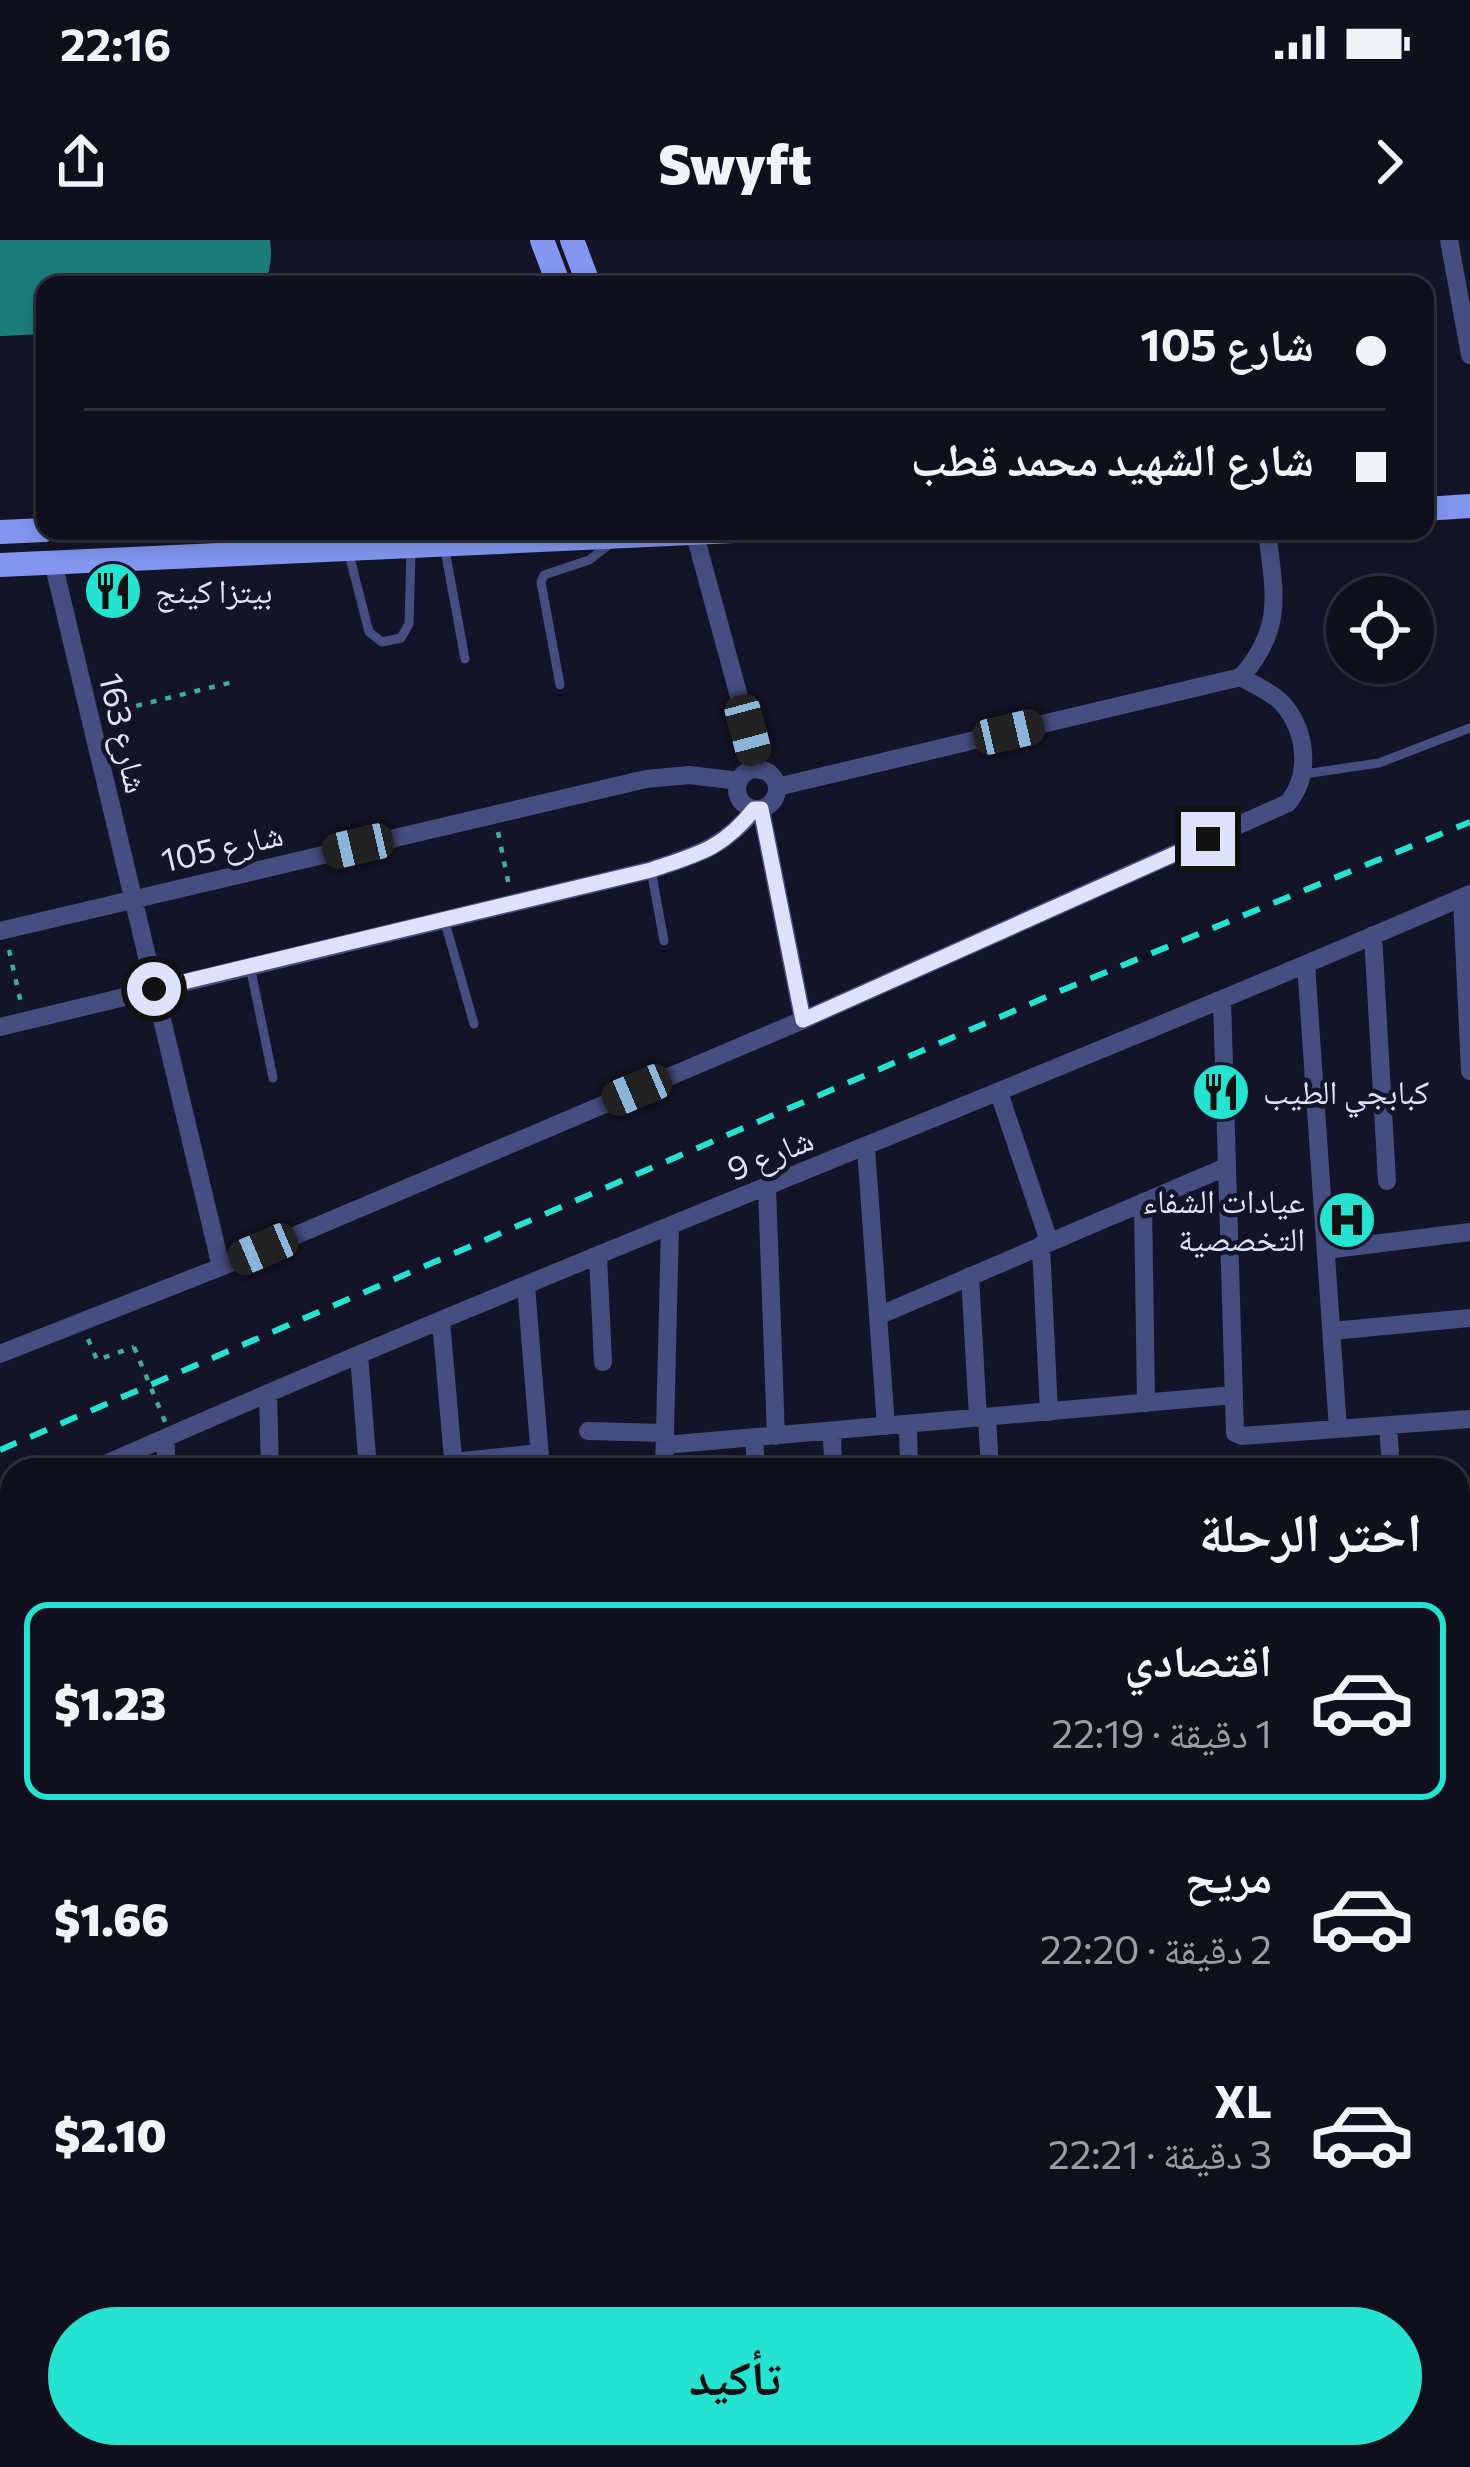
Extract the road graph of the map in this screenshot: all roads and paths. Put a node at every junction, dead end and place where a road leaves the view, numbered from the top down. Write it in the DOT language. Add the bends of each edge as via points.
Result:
graph roads {
  1 [pos="542,240"];
  2 [pos="572,240"];
  3 [pos="1449,240"];
  4 [pos="1462,266"];
  5 [pos="556,276"];
  6 [pos="586,276"];
  7 [pos="1470,356"];
  8 [pos="1470,506"];
  9 [pos="1434,508"];
  10 [pos="36,530"];
  11 [pos="0,532"];
  12 [pos="346,540"];
  13 [pos="411,540"];
  14 [pos="418,540"];
  15 [pos="543,540"];
  16 [pos="613,540"];
  17 [pos="696,540"];
  18 [pos="1268,540"];
  19 [pos="444,544"];
  20 [pos="53,562"];
  21 [pos="0,565"];
  22 [pos="465,659"];
  23 [pos="1240,677"];
  24 [pos="237,681"];
  25 [pos="560,685"];
  26 [pos="89,718"];
  27 [pos="1470,728"];
  28 [pos="759,770"];
  29 [pos="1304,774"];
  30 [pos="739,781"];
  31 [pos="777,787"];
  32 [pos="758,809"];
  33 [pos="495,814"];
  34 [pos="651,870"];
  35 [pos="1466,896"];
  36 [pos="132,899"];
  37 [pos="513,903"];
  38 [pos="444,920"];
  39 [pos="2,930"];
  40 [pos="1373,935"];
  41 [pos="664,941"];
  42 [pos="1306,964"];
  43 [pos="250,966"];
  44 [pos="154,989"];
  45 [pos="1222,1000"];
  46 [pos="803,1020"];
  47 [pos="26,1021"];
  48 [pos="474,1024"];
  49 [pos="0,1027"];
  50 [pos="1470,1071"];
  51 [pos="273,1078"];
  52 [pos="999,1093"];
  53 [pos="866,1148"];
  54 [pos="1226,1167"];
  55 [pos="1387,1181"];
  56 [pos="766,1188"];
  57 [pos="1143,1202"];
  58 [pos="670,1227"];
  59 [pos="1470,1232"];
  60 [pos="1045,1243"];
  61 [pos="1326,1250"];
  62 [pos="598,1256"];
  63 [pos="221,1267"];
  64 [pos="970,1276"];
  65 [pos="526,1286"];
  66 [pos="878,1316"];
  67 [pos="1470,1318"];
  68 [pos="441,1321"];
  69 [pos="1332,1331"];
  70 [pos="0,1354"];
  71 [pos="359,1355"];
  72 [pos="97,1360"];
  73 [pos="603,1362"];
  74 [pos="268,1393"];
  75 [pos="1233,1395"];
  76 [pos="1146,1403"];
  77 [pos="1049,1412"];
  78 [pos="983,1418"];
  79 [pos="1470,1419"];
  80 [pos="908,1424"];
  81 [pos="1388,1425"];
  82 [pos="886,1426"];
  83 [pos="1338,1429"];
  84 [pos="165,1431"];
  85 [pos="588,1431"];
  86 [pos="832,1431"];
  87 [pos="776,1436"];
  88 [pos="754,1438"];
  89 [pos="665,1439"];
  90 [pos="114,1458"];
  91 [pos="166,1458"];
  92 [pos="270,1458"];
  93 [pos="367,1458"];
  94 [pos="453,1458"];
  95 [pos="541,1458"];
  96 [pos="664,1458"];
  97 [pos="755,1458"];
  98 [pos="833,1458"];
  99 [pos="909,1458"];
  100 [pos="988,1458"];
  101 [pos="1390,1458"];
  1 -- 5 [label="main road"];
  2 -- 6 [label="main road"];
  3 -- 4 [label="street"];
  4 -- 7 [label="street"];
  8 -- 9 [label="main road"];
  10 -- 11 [label="main road"];
  12 -- 13 [label="lane" via="369,632 382,642 401,638 409,624"];
  12 -- 20 [label="main road"];
  14 -- 19 [label="main road"];
  15 -- 19 [label="main road"];
  16 -- 25 [label="lane" via="589,560 544,575"];
  17 -- 28 [label="street"];
  18 -- 23 [label="street" via="1274,622"];
  19 -- 22 [label="lane"];
  20 -- 21 [label="main road"];
  20 -- 26 [label="street, شارع 163"];
  23 -- 29 [label="street" via="1280,700 1295,723"];
  23 -- 31 [label="street"];
  24 -- 26 [label="path"];
  26 -- 36 [label="street, شارع 163"];
  27 -- 29 [label="lane" via="1379,764"];
  28 -- 30 [label="street"];
  28 -- 31 [label="street"];
  29 -- 46 [label="street" via="1288,803"];
  30 -- 32 [label="street" via="740,799"];
  30 -- 33 [label="street, شارع 105" via="668,776"];
  31 -- 32 [label="street" via="771,804"];
  32 -- 34 [label="street" via="717,846"];
  32 -- 46 [label="street"];
  33 -- 36 [label="street, شارع 105"];
  33 -- 37 [label="path"];
  34 -- 37 [label="street"];
  34 -- 41 [label="lane"];
  35 -- 40 [label="street, شارع 9"];
  35 -- 50 [label="street"];
  36 -- 39 [label="street, شارع 105"];
  36 -- 44 [label="street, شارع 163"];
  37 -- 38 [label="street"];
  38 -- 43 [label="street"];
  38 -- 48 [label="lane"];
  39 -- 47 [label="path"];
  40 -- 42 [label="street, شارع 9"];
  40 -- 55 [label="street"];
  42 -- 45 [label="street, شارع 9"];
  42 -- 61 [label="street"];
  43 -- 44 [label="street"];
  43 -- 51 [label="lane"];
  44 -- 47 [label="street"];
  44 -- 63 [label="street, شارع 163"];
  45 -- 52 [label="street, شارع 9"];
  45 -- 54 [label="street"];
  46 -- 63 [label="street"];
  47 -- 49 [label="street"];
  52 -- 53 [label="street, شارع 9"];
  52 -- 60 [label="street"];
  53 -- 56 [label="street, شارع 9"];
  53 -- 66 [label="street"];
  54 -- 57 [label="street"];
  54 -- 75 [label="street"];
  56 -- 58 [label="street, شارع 9"];
  56 -- 87 [label="street"];
  57 -- 60 [label="street"];
  57 -- 76 [label="street"];
  58 -- 62 [label="street, شارع 9"];
  58 -- 89 [label="street"];
  59 -- 61 [label="street"];
  60 -- 64 [label="street"];
  60 -- 77 [label="street"];
  61 -- 69 [label="street"];
  62 -- 65 [label="street, شارع 9"];
  62 -- 73 [label="street"];
  63 -- 70 [label="street"];
  64 -- 66 [label="street"];
  64 -- 78 [label="street"];
  65 -- 68 [label="street, شارع 9"];
  65 -- 95 [label="street"];
  66 -- 82 [label="street"];
  67 -- 69 [label="street"];
  68 -- 71 [label="street, شارع 9"];
  68 -- 94 [label="street"];
  69 -- 83 [label="street"];
  71 -- 74 [label="street, شارع 9"];
  71 -- 93 [label="street"];
  72 -- 84 [label="path, bridge" via="134,1347"];
  74 -- 84 [label="street, شارع 9"];
  74 -- 92 [label="street"];
  75 -- 76 [label="street"];
  75 -- 83 [label="street" via="1234,1429 1242,1436"];
  76 -- 77 [label="street"];
  77 -- 78 [label="street"];
  78 -- 80 [label="street"];
  78 -- 100 [label="street"];
  79 -- 81 [label="street"];
  80 -- 82 [label="street"];
  80 -- 99 [label="street"];
  81 -- 83 [label="street"];
  81 -- 101 [label="street"];
  82 -- 86 [label="street"];
  84 -- 90 [label="street, شارع 9"];
  84 -- 91 [label="street"];
  85 -- 89 [label="street"];
  86 -- 87 [label="street"];
  86 -- 98 [label="street"];
  87 -- 88 [label="street"];
  88 -- 89 [label="street"];
  88 -- 97 [label="street"];
  89 -- 96 [label="street"];
}
